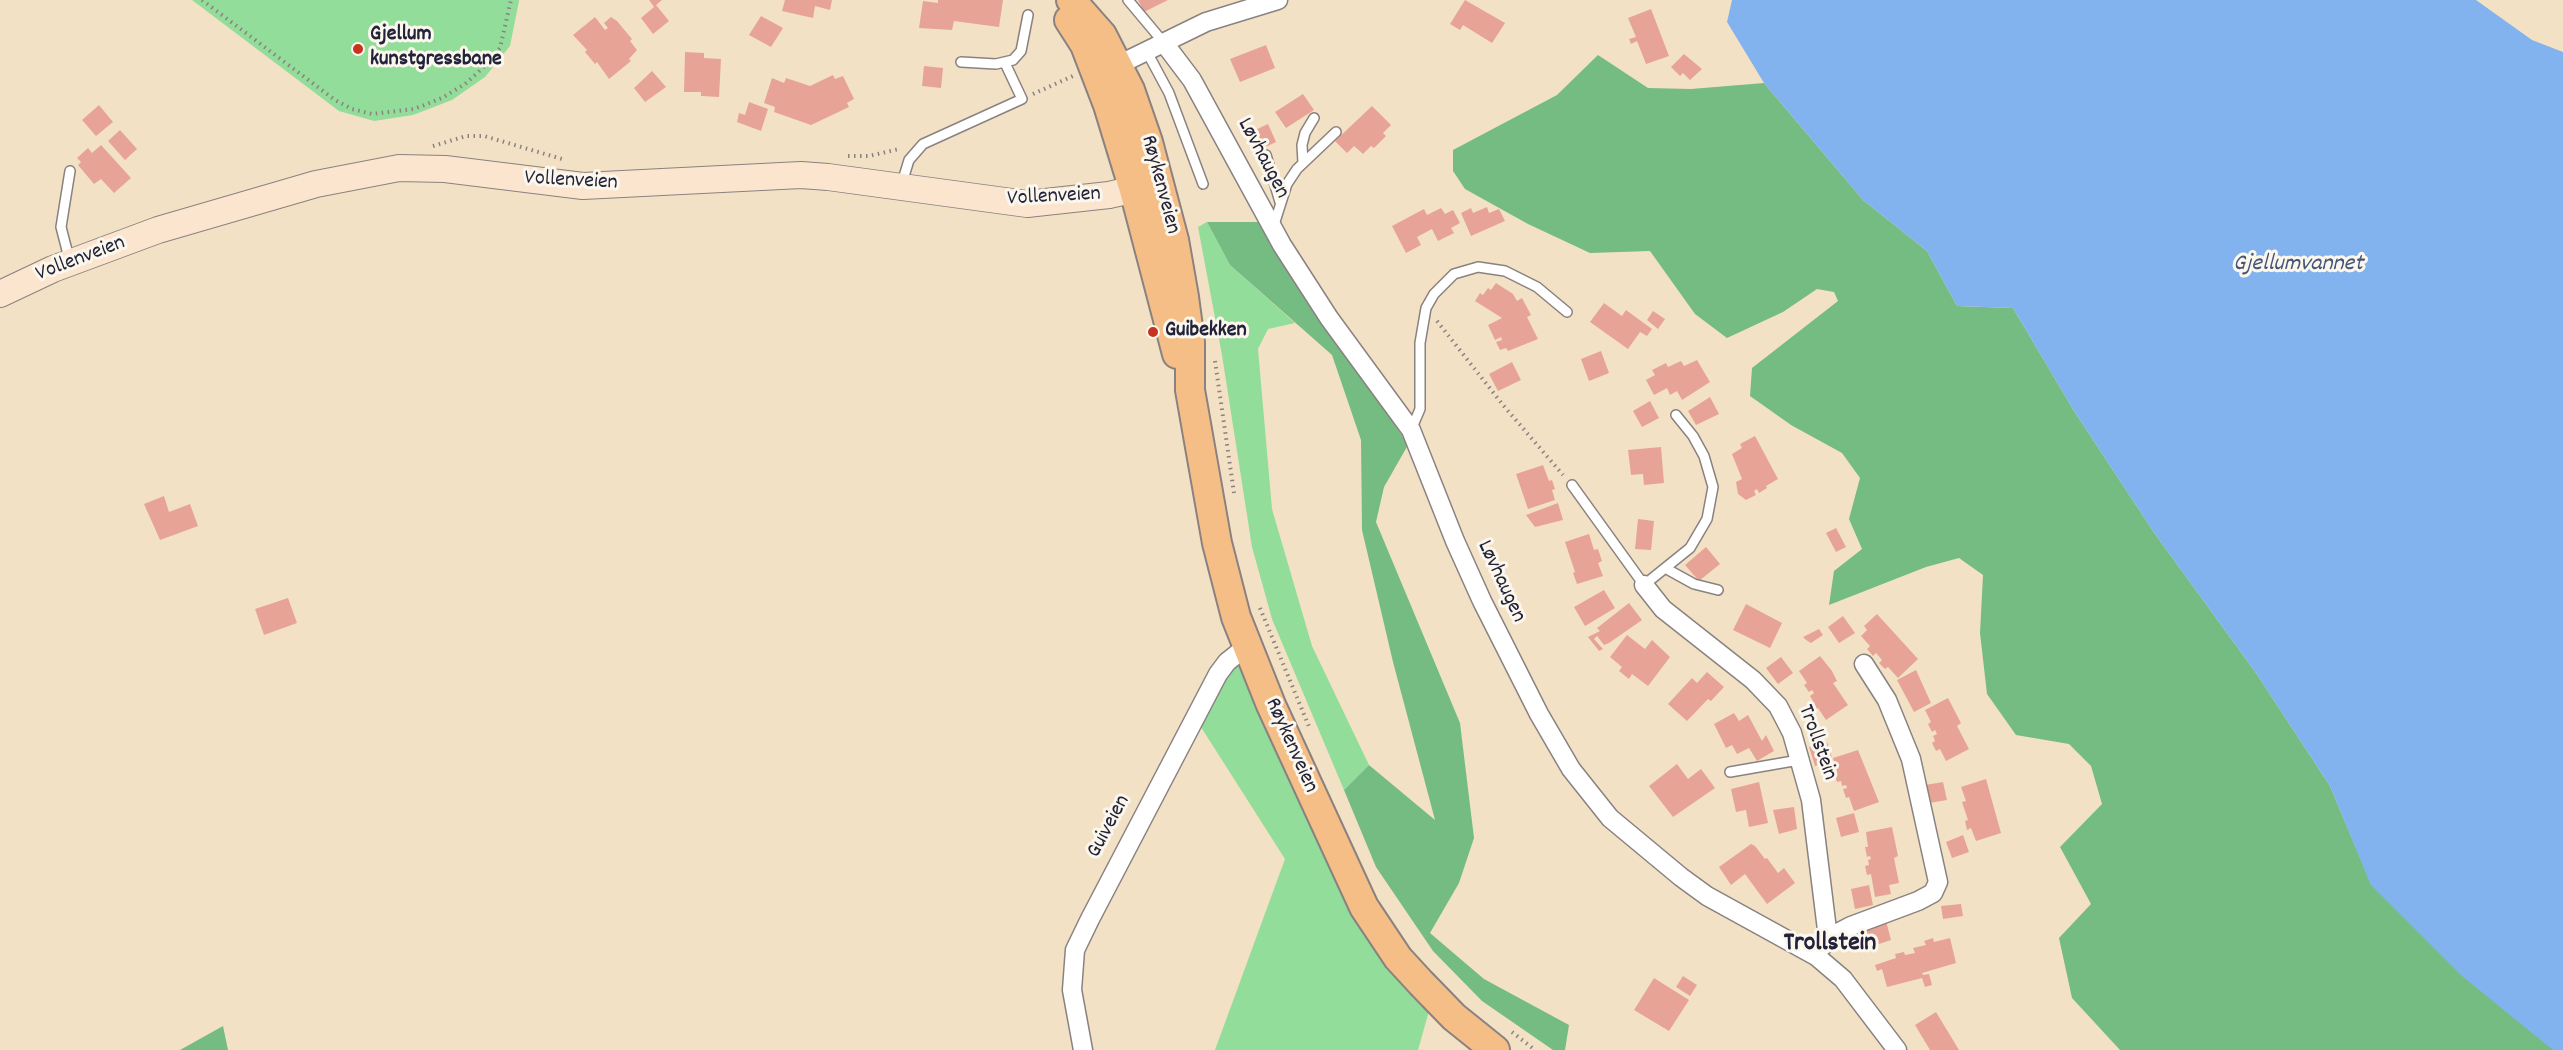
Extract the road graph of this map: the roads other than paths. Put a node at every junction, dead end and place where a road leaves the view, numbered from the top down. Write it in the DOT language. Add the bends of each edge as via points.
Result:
graph roads {
  1 [pos="1054,0"];
  2 [pos="1071,0"];
  3 [pos="1128,0"];
  4 [pos="1278,0"];
  5 [pos="1028,15"];
  6 [pos="1164,43"];
  7 [pos="1147,52"];
  8 [pos="961,62"];
  9 [pos="1005,63"];
  10 [pos="1097,72"];
  11 [pos="1314,118"];
  12 [pos="1336,132"];
  13 [pos="1266,155"];
  14 [pos="1303,163"];
  15 [pos="70,171"];
  16 [pos="1203,184"];
  17 [pos="901,186"];
  18 [pos="1146,187"];
  19 [pos="1280,203"];
  20 [pos="1273,229"];
  21 [pos="70,262"];
  22 [pos="0,294"];
  23 [pos="1567,312"];
  24 [pos="1676,415"];
  25 [pos="1411,430"];
  26 [pos="1572,485"];
  27 [pos="1665,568"];
  28 [pos="1644,585"];
  29 [pos="1718,590"];
  30 [pos="1247,646"];
  31 [pos="1864,664"];
  32 [pos="1799,760"];
  33 [pos="1730,772"];
  34 [pos="1828,938"];
  35 [pos="1816,956"];
  36 [pos="1502,1040"];
  37 [pos="1083,1050"];
  38 [pos="1897,1050"];
  1 -- 10 [label="main road, Røykenveien" via="1086,45"];
  2 -- 10 [label="main road, Røykenveien" via="1094,23"];
  3 -- 6 [label="lane"];
  4 -- 6 [label="street" via="1206,22"];
  5 -- 9 [label="lane" via="1021,51"];
  6 -- 7 [label="street"];
  6 -- 20 [label="street, Løvhaugen" via="1192,80"];
  7 -- 10 [label="street"];
  7 -- 16 [label="lane" via="1169,93"];
  8 -- 9 [label="lane"];
  9 -- 17 [label="lane" via="1022,99 922,144 909,160"];
  10 -- 18 [label="main road, Røykenveien" via="1139,114"];
  11 -- 14 [label="lane" via="1302,145"];
  12 -- 14 [label="lane"];
  13 -- 19 [label="lane"];
  14 -- 19 [label="lane" via="1287,184"];
  15 -- 21 [label="lane" via="61,227"];
  17 -- 18 [label="main road, Vollenveien" via="1027,204"];
  17 -- 21 [label="main road, Vollenveien" via="784,175 583,186 445,169 399,168 274,195"];
  18 -- 30 [label="main road, Røykenveien" via="1174,240 1190,342 1190,390 1217,543"];
  19 -- 20 [label="lane"];
  20 -- 25 [label="street, Løvhaugen" via="1329,318"];
  21 -- 22 [label="main road, Vollenveien"];
  23 -- 25 [label="lane" via="1537,286 1505,271 1478,267 1454,274 1426,308 1420,343 1420,409"];
  24 -- 27 [label="lane" via="1704,456 1713,487 1707,519 1690,548"];
  25 -- 35 [label="street, Løvhaugen" via="1482,601 1571,769 1610,818 1681,878"];
  26 -- 28 [label="lane"];
  27 -- 28 [label="lane"];
  27 -- 29 [label="lane" via="1694,584"];
  28 -- 32 [label="street, Trollstein" via="1663,609 1753,680 1778,705 1792,733"];
  30 -- 36 [label="main road, Røykenveien" via="1364,907 1398,958 1454,1017"];
  30 -- 37 [label="street, Guiveien" via="1218,674 1076,950 1072,990"];
  31 -- 34 [label="street" via="1887,700 1911,759 1938,882 1933,893 1918,901"];
  32 -- 33 [label="lane"];
  32 -- 34 [label="street, Trollstein" via="1810,800"];
  34 -- 35 [label="street"];
  35 -- 38 [label="street, Løvhaugen" via="1843,979"];
}
